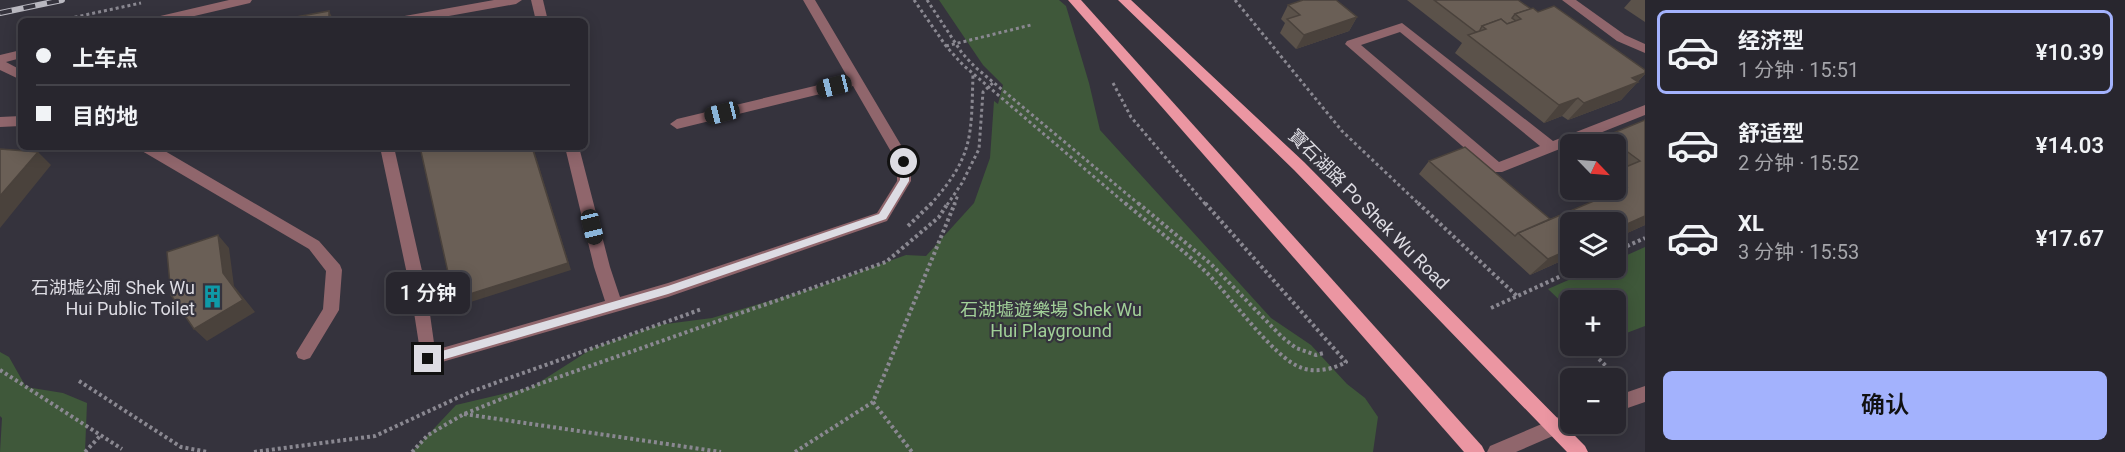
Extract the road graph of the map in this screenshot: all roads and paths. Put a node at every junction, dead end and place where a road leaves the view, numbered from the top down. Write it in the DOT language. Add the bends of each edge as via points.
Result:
graph roads {
  1 [pos="246,0"];
  2 [pos="516,0"];
  3 [pos="537,0"];
  4 [pos="809,0"];
  5 [pos="914,0"];
  6 [pos="927,0"];
  7 [pos="1074,0"];
  8 [pos="1124,0"];
  9 [pos="1235,0"];
  10 [pos="1568,0"];
  11 [pos="142,2"];
  12 [pos="70,18"];
  13 [pos="169,18"];
  14 [pos="416,18"];
  15 [pos="541,18"];
  16 [pos="1031,25"];
  17 [pos="956,44"];
  18 [pos="946,46"];
  19 [pos="1645,49"];
  20 [pos="18,55"];
  21 [pos="0,59"];
  22 [pos="0,64"];
  23 [pos="18,74"];
  24 [pos="1111,79"];
  25 [pos="857,80"];
  26 [pos="994,82"];
  27 [pos="988,87"];
  28 [pos="1645,110"];
  29 [pos="18,121"];
  30 [pos="0,122"];
  31 [pos="677,124"];
  32 [pos="1551,147"];
  33 [pos="152,150"];
  34 [pos="388,150"];
  35 [pos="574,150"];
  36 [pos="962,183"];
  37 [pos="1645,238"];
  38 [pos="1626,247"];
  39 [pos="1560,277"];
  40 [pos="1518,297"];
  41 [pos="615,306"];
  42 [pos="1491,308"];
  43 [pos="304,353"];
  44 [pos="1324,353"];
  45 [pos="0,370"];
  46 [pos="79,381"];
  47 [pos="1645,394"];
  48 [pos="1626,401"];
  49 [pos="873,402"];
  50 [pos="464,414"];
  51 [pos="1560,420"];
  52 [pos="1560,423"];
  53 [pos="1569,434"];
  54 [pos="101,435"];
  55 [pos="375,436"];
  56 [pos="122,449"];
  57 [pos="85,452"];
  58 [pos="208,452"];
  59 [pos="254,452"];
  60 [pos="412,452"];
  61 [pos="722,452"];
  62 [pos="795,452"];
  63 [pos="912,452"];
  64 [pos="1476,452"];
  65 [pos="1496,452"];
  66 [pos="1579,452"];
  1 -- 13 [label="street"];
  2 -- 14 [label="street"];
  3 -- 15 [label="street"];
  4 -- 25 [label="street"];
  5 -- 18 [label="path"];
  6 -- 17 [label="path"];
  7 -- 64 [label="main road"];
  8 -- 51 [label="main road, 寶石湖路 Po Shek Wu Road"];
  9 -- 40 [label="path" via="1342,131"];
  10 -- 19 [label="street" via="1621,38"];
  11 -- 12 [label="path"];
  16 -- 17 [label="path"];
  17 -- 18 [label="path"];
  17 -- 26 [label="path" via="975,68"];
  18 -- 27 [label="path"];
  20 -- 21 [label="street"];
  22 -- 23 [label="street"];
  24 -- 27 [label="path" via="1131,117 1270,280 1346,362 1314,370 1284,358 1206,272"];
  25 -- 31 [label="street"];
  25 -- 41 [label="street" via="904,162 904,181 882,217"];
  26 -- 27 [label="path"];
  26 -- 44 [label="path" via="1206,259 1282,338 1296,348 1316,355"];
  27 -- 36 [label="path" via="983,92 979,149"];
  28 -- 32 [label="street"];
  29 -- 30 [label="street"];
  32 -- 32 [label="street" via="1497,168 1351,44 1402,27"];
  33 -- 43 [label="street" via="314,245 334,270 331,310"];
  34 -- 41 [label="street" via="419,294 428,359"];
  35 -- 41 [label="street"];
  36 -- 49 [label="path"];
  36 -- 50 [label="path" via="939,217 886,262"];
  37 -- 38 [label="path"];
  39 -- 40 [label="path"];
  40 -- 42 [label="path"];
  45 -- 54 [label="path"];
  46 -- 58 [label="path" via="181,447"];
  47 -- 48 [label="street"];
  49 -- 62 [label="path"];
  49 -- 63 [label="path"];
  50 -- 60 [label="path" via="428,435"];
  50 -- 61 [label="path"];
  52 -- 65 [label="street"];
  53 -- 66 [label="main road, 寶石湖路 Po Shek Wu Road"];
  54 -- 56 [label="path"];
  54 -- 57 [label="path"];
  55 -- 59 [label="path"];
}
